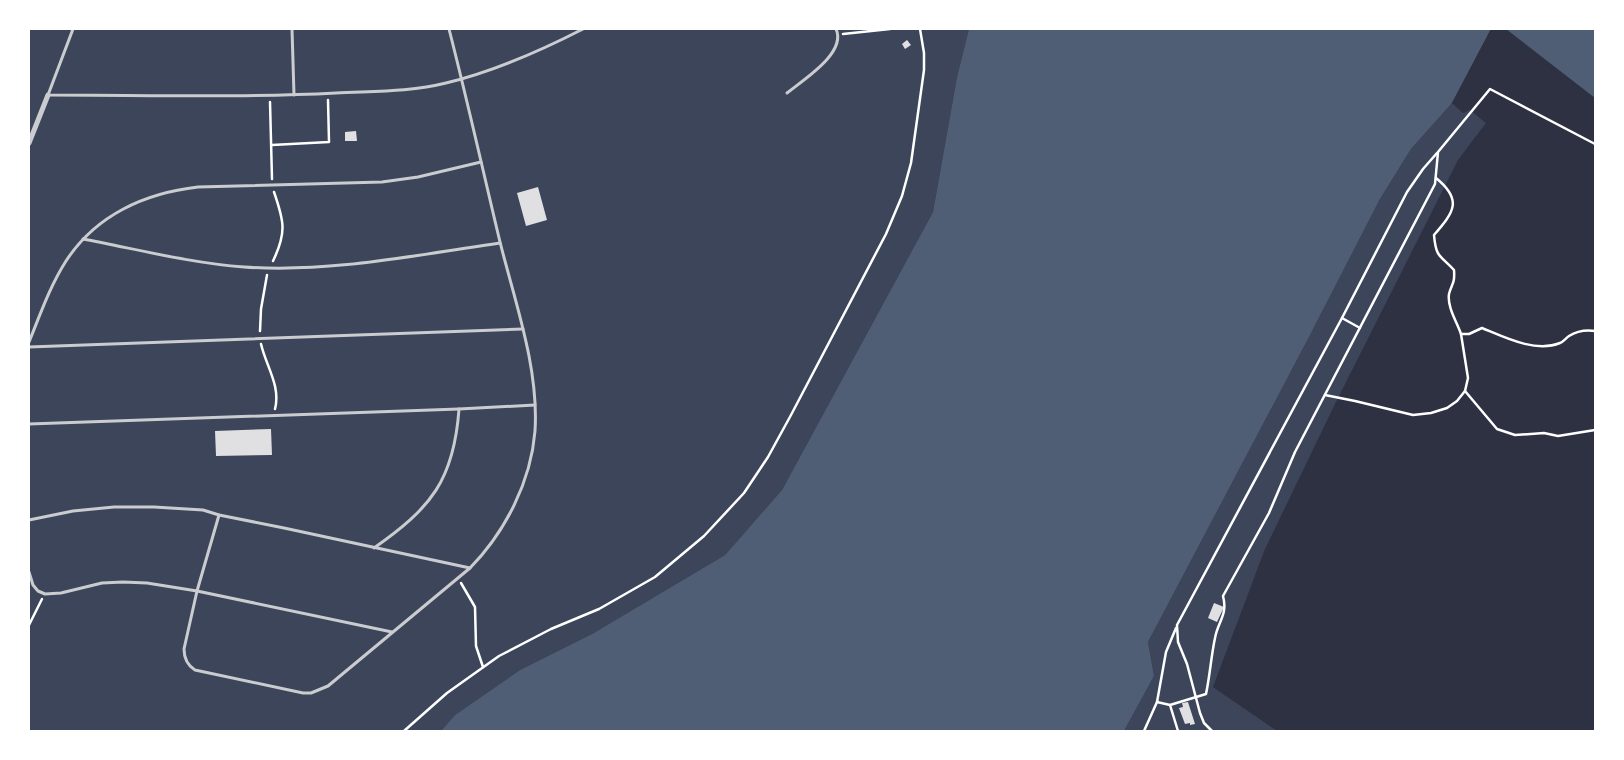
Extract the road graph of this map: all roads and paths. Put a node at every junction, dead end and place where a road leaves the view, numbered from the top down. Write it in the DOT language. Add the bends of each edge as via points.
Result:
graph roads {
  1 [pos="73,29"];
  2 [pos="292,29"];
  3 [pos="449,29"];
  4 [pos="583,29"];
  5 [pos="836,29"];
  6 [pos="890,29"];
  7 [pos="920,29"];
  8 [pos="839,34"];
  9 [pos="462,79"];
  10 [pos="787,93"];
  11 [pos="328,94"];
  12 [pos="48,95"];
  13 [pos="294,95"];
  14 [pos="29,142"];
  15 [pos="1595,144"];
  16 [pos="271,145"];
  17 [pos="1438,152"];
  18 [pos="481,162"];
  19 [pos="1436,178"];
  20 [pos="83,239"];
  21 [pos="500,243"];
  22 [pos="1342,318"];
  23 [pos="1360,328"];
  24 [pos="523,329"];
  25 [pos="1595,331"];
  26 [pos="1461,334"];
  27 [pos="29,342"];
  28 [pos="29,347"];
  29 [pos="1465,391"];
  30 [pos="1325,395"];
  31 [pos="535,404"];
  32 [pos="459,409"];
  33 [pos="29,424"];
  34 [pos="1595,430"];
  35 [pos="218,515"];
  36 [pos="29,520"];
  37 [pos="374,548"];
  38 [pos="470,568"];
  39 [pos="29,572"];
  40 [pos="458,579"];
  41 [pos="197,591"];
  42 [pos="45,594"];
  43 [pos="29,625"];
  44 [pos="1177,625"];
  45 [pos="393,632"];
  46 [pos="483,667"];
  47 [pos="1196,697"];
  48 [pos="1157,702"];
  49 [pos="1170,705"];
  50 [pos="404,731"];
  51 [pos="1144,731"];
  52 [pos="1178,731"];
  53 [pos="1212,731"];
  1 -- 12 [label="lane"];
  2 -- 13 [label="lane"];
  3 -- 9 [label="lane"];
  4 -- 9 [label="lane"];
  5 -- 8 [label="lane"];
  6 -- 8 [label="path"];
  7 -- 46 [label="path" via="924,70 911,163 902,196 886,234 756,475 732,508 655,577 620,599 520,644"];
  8 -- 10 [label="lane" via="826,61"];
  9 -- 11 [label="lane" via="414,89"];
  9 -- 18 [label="lane"];
  11 -- 13 [label="lane"];
  11 -- 16 [label="path" via="329,142"];
  12 -- 13 [label="lane"];
  12 -- 14 [label="street"];
  15 -- 17 [label="path" via="1490,89"];
  17 -- 19 [label="path"];
  17 -- 22 [label="path" via="1408,192"];
  18 -- 20 [label="lane" via="382,182 181,189 126,207 109,216"];
  18 -- 21 [label="lane"];
  19 -- 23 [label="path"];
  19 -- 26 [label="path" via="1452,194 1449,218 1434,235 1439,257 1454,270 1450,307"];
  20 -- 21 [label="lane" via="195,261 246,267 366,264"];
  20 -- 27 [label="lane" via="57,277"];
  21 -- 24 [label="lane"];
  22 -- 23 [label="path"];
  22 -- 44 [label="path"];
  23 -- 30 [label="path"];
  24 -- 28 [label="lane"];
  24 -- 31 [label="lane"];
  25 -- 26 [label="path" via="1572,334 1560,343 1536,346 1482,328"];
  26 -- 29 [label="path" via="1468,378"];
  29 -- 30 [label="path" via="1447,408 1413,415"];
  29 -- 34 [label="path" via="1497,429 1515,435 1544,433 1558,436"];
  30 -- 47 [label="path" via="1295,452 1269,513 1223,596 1226,607 1215,637 1206,694"];
  31 -- 32 [label="lane"];
  31 -- 38 [label="lane" via="533,444 521,488 504,524"];
  32 -- 33 [label="lane"];
  32 -- 37 [label="lane" via="455,448 441,484 404,526"];
  35 -- 36 [label="lane" via="202,510 127,506 81,510"];
  35 -- 37 [label="lane"];
  35 -- 41 [label="lane"];
  37 -- 38 [label="lane"];
  38 -- 40 [label="lane"];
  39 -- 42 [label="lane" via="33,585"];
  40 -- 45 [label="lane"];
  40 -- 46 [label="path" via="475,607 476,646"];
  41 -- 42 [label="lane" via="123,582"];
  41 -- 45 [label="lane"];
  41 -- 45 [label="lane" via="184,649 190,666 303,693 328,686"];
  42 -- 43 [label="path"];
  44 -- 47 [label="path" via="1178,642"];
  44 -- 48 [label="path" via="1166,652"];
  46 -- 50 [label="path"];
  47 -- 49 [label="path"];
  47 -- 53 [label="path" via="1204,723"];
  48 -- 49 [label="path"];
  48 -- 51 [label="path"];
  49 -- 52 [label="path"];
}
